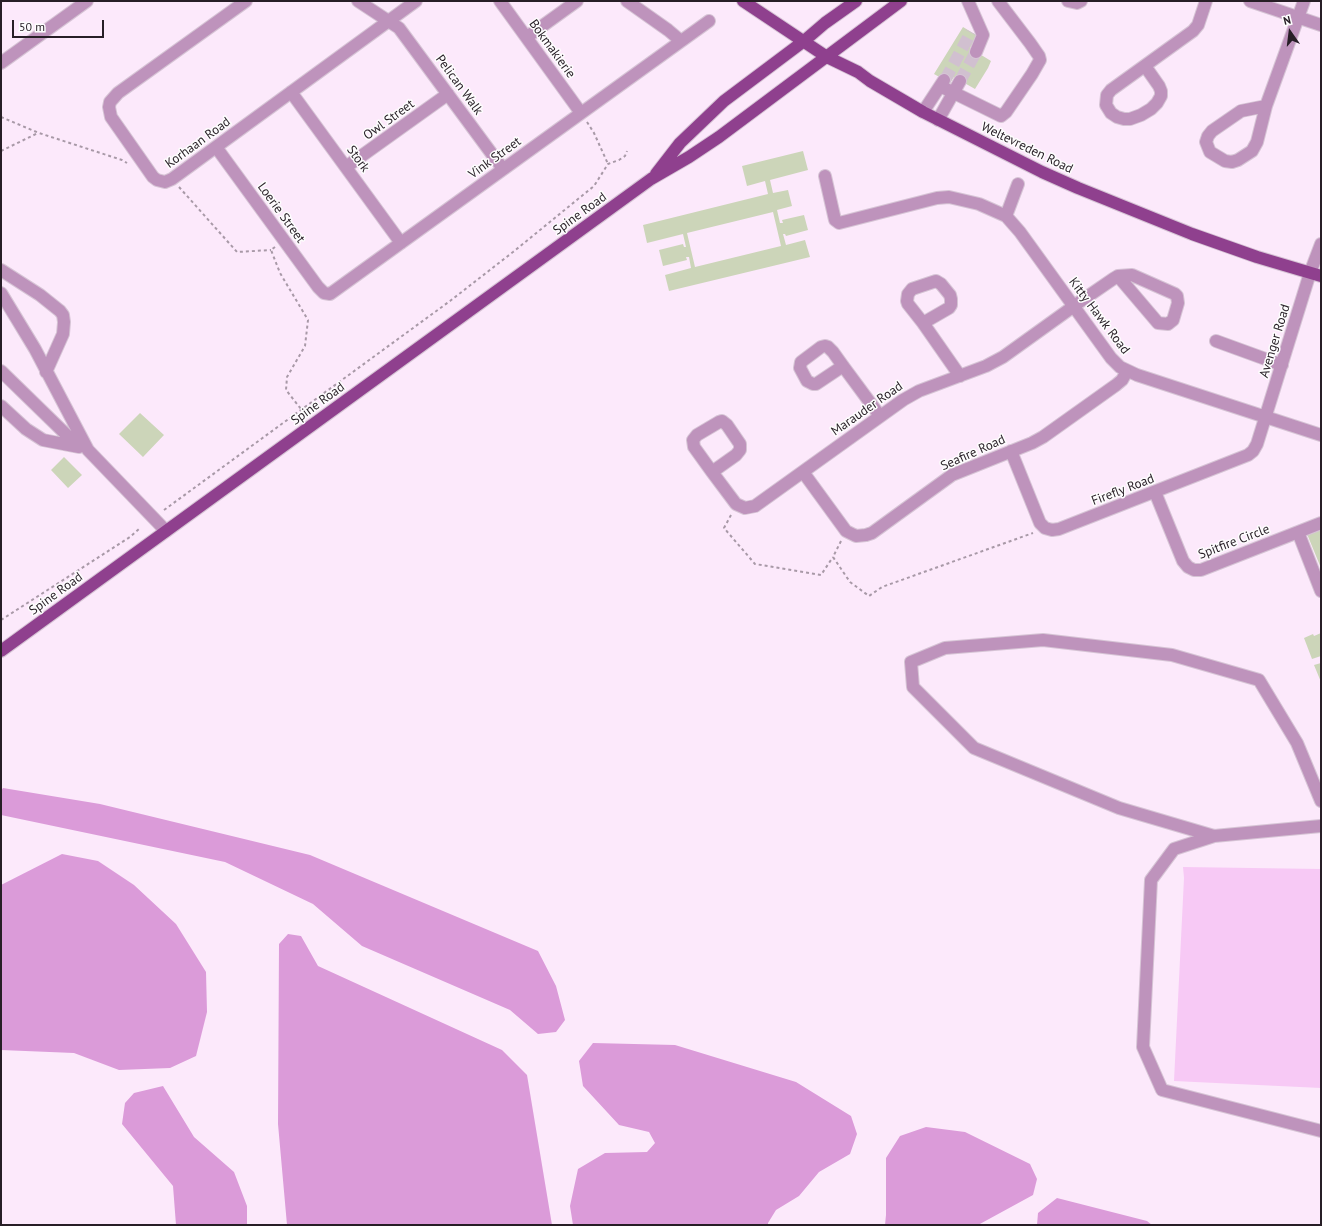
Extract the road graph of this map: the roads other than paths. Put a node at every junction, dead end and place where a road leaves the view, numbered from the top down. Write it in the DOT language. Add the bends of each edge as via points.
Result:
graph roads {
  1 [pos="87,1"];
  2 [pos="246,1"];
  3 [pos="358,1"];
  4 [pos="416,1"];
  5 [pos="500,1"];
  6 [pos="577,1"];
  7 [pos="627,1"];
  8 [pos="743,1"];
  9 [pos="856,1"];
  10 [pos="901,1"];
  11 [pos="968,1"];
  12 [pos="998,1"];
  13 [pos="1068,1"];
  14 [pos="1082,1"];
  15 [pos="1206,1"];
  16 [pos="1250,1"];
  17 [pos="1304,1"];
  18 [pos="1299,17"];
  19 [pos="388,21"];
  20 [pos="709,21"];
  21 [pos="977,21"];
  22 [pos="1321,25"];
  23 [pos="971,32"];
  24 [pos="526,37"];
  25 [pos="681,41"];
  26 [pos="804,41"];
  27 [pos="976,52"];
  28 [pos="827,57"];
  29 [pos="1,63"];
  30 [pos="1145,66"];
  31 [pos="960,81"];
  32 [pos="292,92"];
  33 [pos="953,93"];
  34 [pos="448,94"];
  35 [pos="1266,106"];
  36 [pos="923,112"];
  37 [pos="581,113"];
  38 [pos="938,120"];
  39 [pos="216,147"];
  40 [pos="346,168"];
  41 [pos="503,169"];
  42 [pos="825,176"];
  43 [pos="651,179"];
  44 [pos="1018,184"];
  45 [pos="1006,216"];
  46 [pos="401,243"];
  47 [pos="1321,244"];
  48 [pos="1,270"];
  49 [pos="1316,275"];
  50 [pos="1118,276"];
  51 [pos="1,293"];
  52 [pos="324,293"];
  53 [pos="1073,306"];
  54 [pos="923,323"];
  55 [pos="1216,341"];
  56 [pos="1282,365"];
  57 [pos="844,366"];
  58 [pos="1,371"];
  59 [pos="1127,371"];
  60 [pos="46,372"];
  61 [pos="960,376"];
  62 [pos="1,406"];
  63 [pos="880,416"];
  64 [pos="1266,417"];
  65 [pos="1321,435"];
  66 [pos="83,448"];
  67 [pos="1011,451"];
  68 [pos="712,472"];
  69 [pos="803,472"];
  70 [pos="1155,492"];
  71 [pos="1321,523"];
  72 [pos="166,531"];
  73 [pos="1298,532"];
  74 [pos="1321,591"];
  75 [pos="1,651"];
  76 [pos="1321,801"];
  77 [pos="1321,826"];
  78 [pos="1214,836"];
  79 [pos="1321,1131"];
  1 -- 29 [label="street"];
  2 -- 39 [label="street, Korhaan Road" via="118,93 110,102 111,117 153,177 161,181 169,181"];
  3 -- 19 [label="street, Pelican Walk"];
  4 -- 19 [label="street, Korhaan Road"];
  5 -- 24 [label="street, Bokmakierie"];
  6 -- 24 [label="street"];
  7 -- 25 [label="street"];
  8 -- 26 [label="main road, Weltevreden Road"];
  9 -- 26 [label="main road, Spine Road"];
  10 -- 28 [label="main road, Spine Road"];
  11 -- 21 [label="street"];
  12 -- 33 [label="street" via="1040,58 1038,64 1003,116"];
  13 -- 14 [label="street"];
  15 -- 30 [label="street" via="1193,31"];
  16 -- 18 [label="street"];
  17 -- 18 [label="street"];
  18 -- 22 [label="street"];
  18 -- 35 [label="street"];
  19 -- 32 [label="street, Korhaan Road"];
  19 -- 34 [label="street, Pelican Walk" via="399,28"];
  20 -- 25 [label="street, Vink Street"];
  21 -- 23 [label="street"];
  21 -- 27 [label="street" via="982,35"];
  24 -- 37 [label="street, Bokmakierie"];
  25 -- 37 [label="street, Vink Street"];
  26 -- 28 [label="main road, Weltevreden Road"];
  26 -- 43 [label="main road, Spine Road" via="724,101 680,143"];
  28 -- 36 [label="main road, Weltevreden Road" via="858,72"];
  28 -- 43 [label="main road, Spine Road" via="719,137"];
  30 -- 30 [label="street" via="1107,95 1106,105 1117,117 1130,119 1141,115 1151,109 1161,96 1159,86"];
  31 -- 33 [label="street"];
  32 -- 39 [label="street, Korhaan Road"];
  32 -- 40 [label="street, Stork"];
  33 -- 36 [label="street" via="942,83"];
  33 -- 38 [label="street"];
  34 -- 40 [label="street, Owl Street"];
  34 -- 41 [label="street, Pelican Walk"];
  35 -- 35 [label="street" via="1257,142 1252,151 1232,162 1210,152 1206,142 1212,131 1241,111"];
  36 -- 38 [label="main road, Weltevreden Road"];
  37 -- 41 [label="street, Vink Street"];
  38 -- 49 [label="main road, Weltevreden Road" via="1042,172 1148,217 1224,246"];
  39 -- 52 [label="street, Loerie Street"];
  40 -- 46 [label="street, Stork"];
  41 -- 46 [label="street, Vink Street"];
  42 -- 45 [label="street" via="835,220 839,222 949,197 978,204"];
  43 -- 72 [label="main road, Spine Road"];
  44 -- 45 [label="street"];
  45 -- 53 [label="street, Kitty Hawk Road"];
  46 -- 52 [label="street, Vink Street" via="330,294"];
  47 -- 49 [label="street, Avenger Road"];
  48 -- 60 [label="street" via="40,295 63,315 63,334"];
  49 -- 56 [label="street, Avenger Road"];
  50 -- 50 [label="street" via="1158,323 1164,324 1173,320 1178,303 1175,294 1132,275"];
  50 -- 53 [label="street, Marauder Road"];
  51 -- 60 [label="street"];
  53 -- 59 [label="street, Kitty Hawk Road" via="1111,358"];
  53 -- 61 [label="street, Marauder Road" via="1003,357"];
  54 -- 61 [label="street"];
  55 -- 56 [label="street"];
  56 -- 64 [label="street, Avenger Road"];
  57 -- 63 [label="street"];
  58 -- 66 [label="street"];
  59 -- 64 [label="street, Kitty Hawk Road"];
  59 -- 67 [label="street, Seafire Road" via="1116,385 1052,431 1032,443"];
  60 -- 66 [label="street"];
  61 -- 63 [label="street, Marauder Road" via="910,396"];
  62 -- 66 [label="street" via="26,429 43,440"];
  63 -- 69 [label="street, Marauder Road"];
  64 -- 65 [label="street, Kitty Hawk Road"];
  64 -- 70 [label="street, Firefly Road" via="1257,444 1248,456"];
  66 -- 72 [label="street"];
  67 -- 69 [label="street, Seafire Road" via="952,475 872,533 859,536 846,531"];
  67 -- 70 [label="street, Firefly Road" via="1038,520 1042,526 1052,530"];
  68 -- 69 [label="street, Marauder Road" via="741,506 752,508"];
  70 -- 73 [label="street, Spitfire Circle" via="1182,561 1194,570 1201,570"];
  71 -- 73 [label="street, Spitfire Circle"];
  72 -- 75 [label="main road, Spine Road"];
  73 -- 74 [label="street"];
  76 -- 78 [label="street" via="1297,743 1259,680 1172,654 1043,640 945,648 911,662 913,687 974,748 1119,808"];
  77 -- 78 [label="street"];
  78 -- 79 [label="street" via="1174,849 1151,880 1143,1047 1162,1090"];
}
